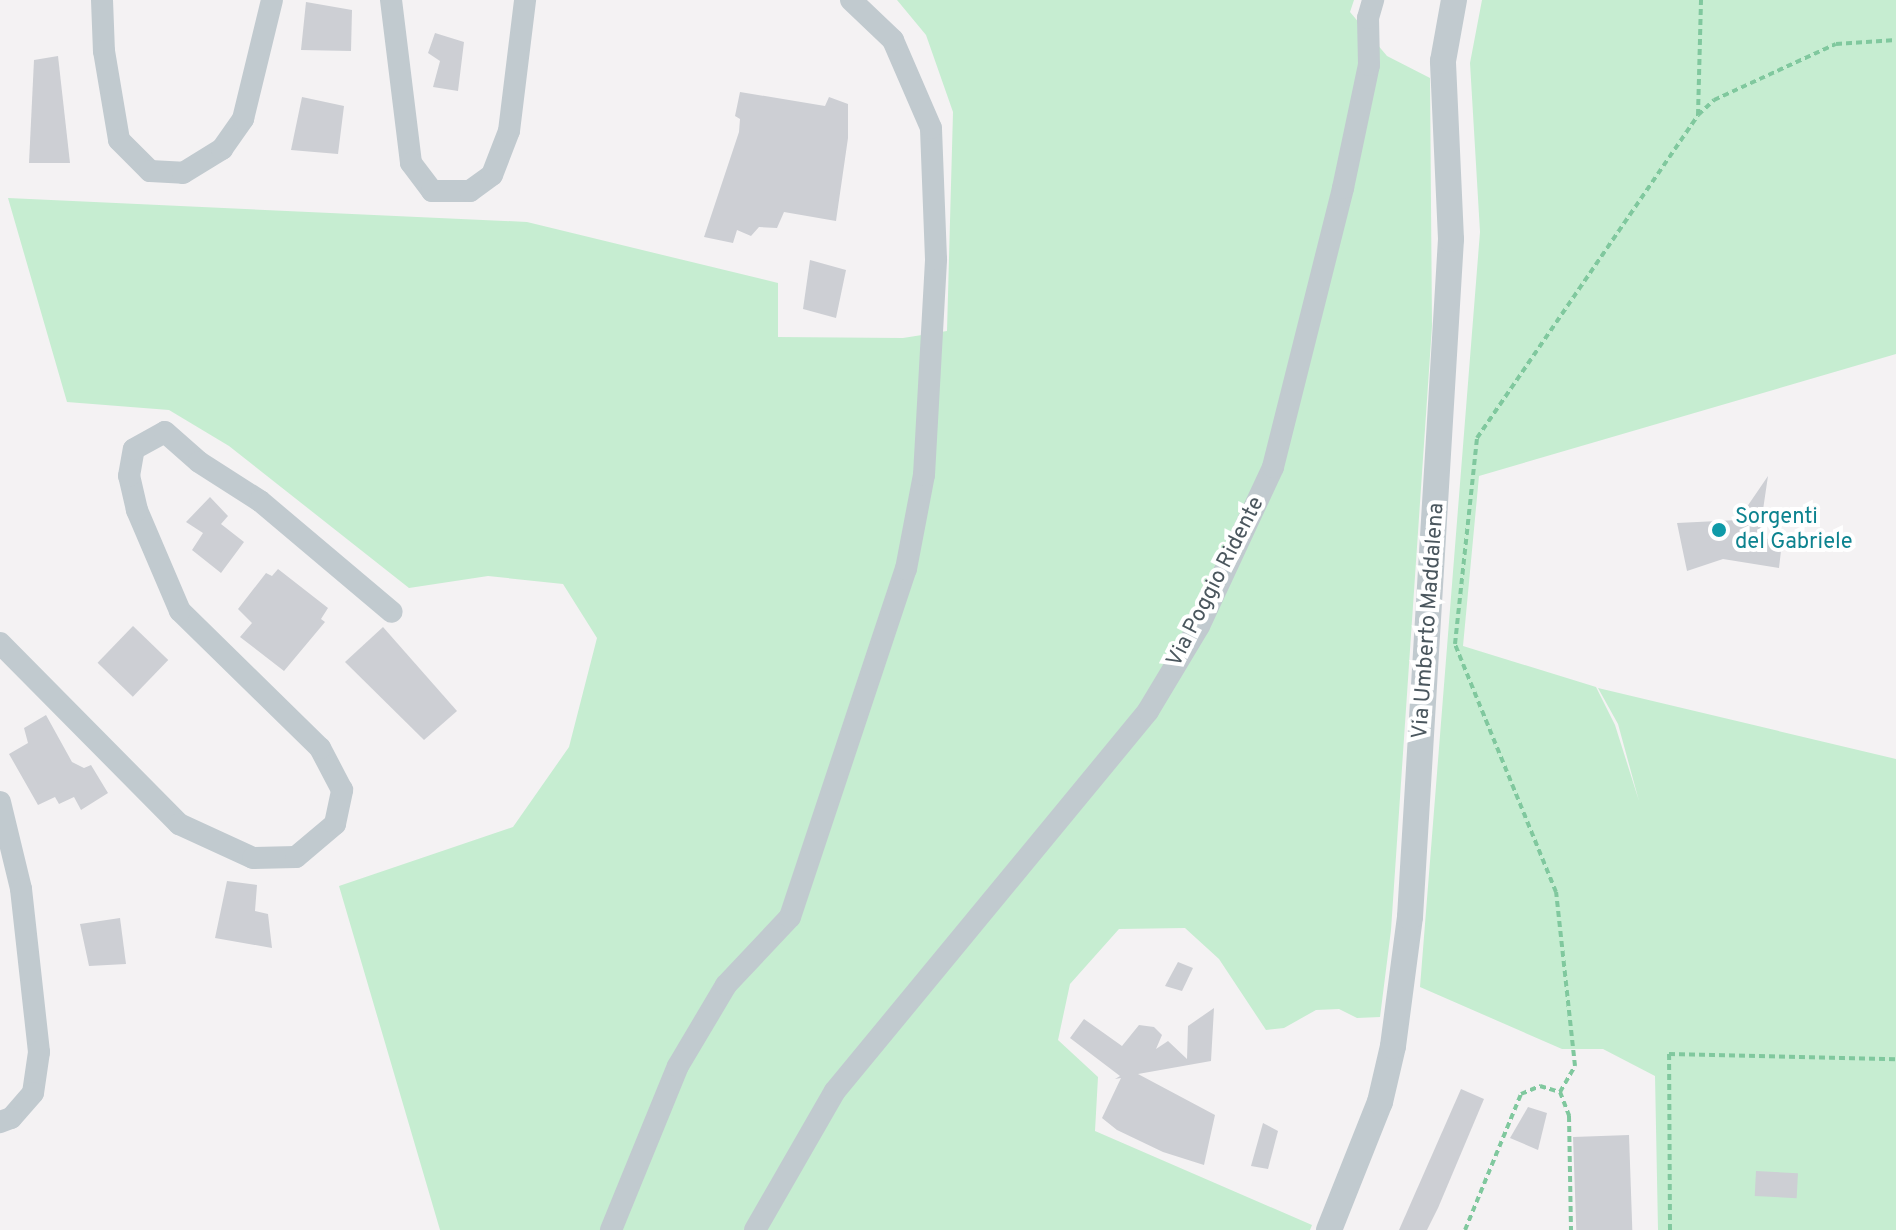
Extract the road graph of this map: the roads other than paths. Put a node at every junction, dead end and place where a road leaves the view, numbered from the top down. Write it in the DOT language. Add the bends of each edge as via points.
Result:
graph roads {
  1 [pos="102,0"];
  2 [pos="272,0"];
  3 [pos="391,0"];
  4 [pos="525,0"];
  5 [pos="851,0"];
  6 [pos="1373,0"];
  7 [pos="1454,0"];
  8 [pos="392,612"];
  9 [pos="0,643"];
  10 [pos="0,802"];
  11 [pos="0,1122"];
  12 [pos="611,1230"];
  13 [pos="755,1230"];
  14 [pos="1329,1230"];
  1 -- 2 [label="street" via="104,51 119,140 150,171 183,173 222,149 243,119"];
  3 -- 4 [label="street" via="411,163 432,191 470,191 492,175 509,131"];
  5 -- 12 [label="street" via="893,40 931,128 936,259 921,490 906,569 790,917 726,985 678,1066"];
  6 -- 13 [label="street, Via Poggio Ridente" via="1369,65 1273,467 1199,626 1148,711 835,1091"];
  7 -- 14 [label="street, Via Umberto Maddalena" via="1443,61 1449,269 1410,917 1380,1102"];
  8 -- 9 [label="street" via="260,501 199,462 165,432 134,449 129,476 137,510 180,611 320,748 342,790 335,824 296,857 253,858 179,824"];
  10 -- 11 [label="street" via="21,889 39,1052 33,1093 24,1107"];
}
